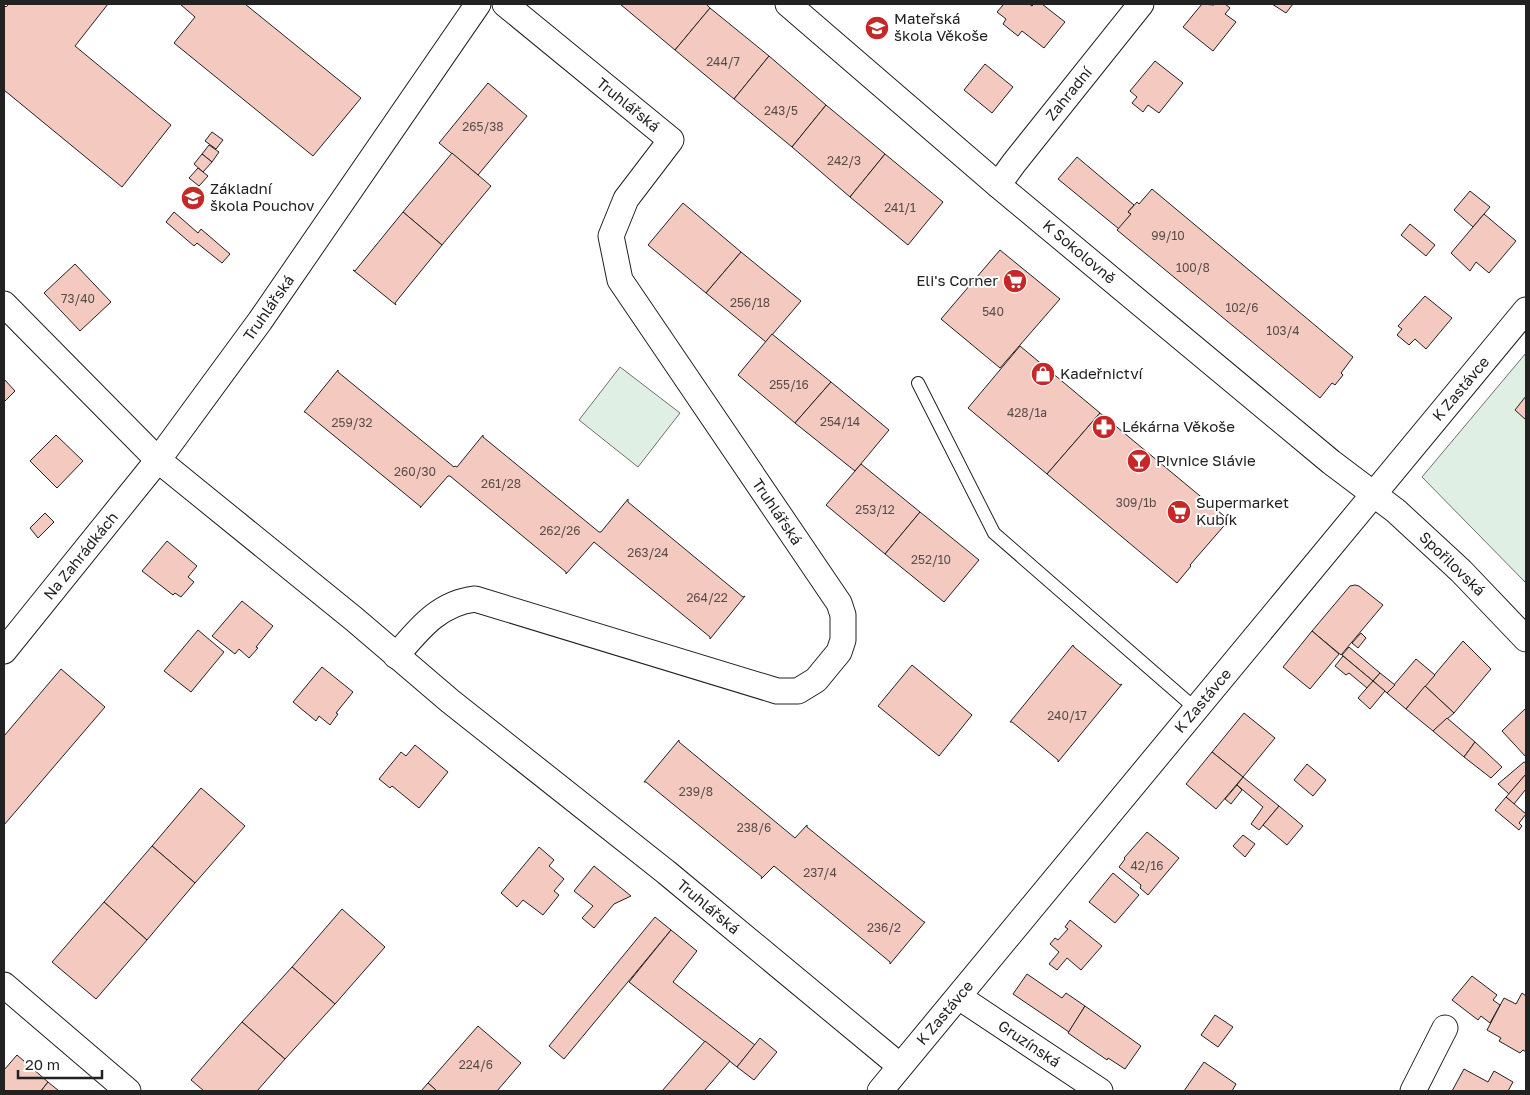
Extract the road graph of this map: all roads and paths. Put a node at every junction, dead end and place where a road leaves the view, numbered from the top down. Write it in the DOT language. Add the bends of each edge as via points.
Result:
graph roads {
  1 [pos="478,4"];
  2 [pos="505,4"];
  3 [pos="788,4"];
  4 [pos="1141,4"];
  5 [pos="998,186"];
  6 [pos="4,304"];
  7 [pos="1526,310"];
  8 [pos="918,383"];
  9 [pos="158,460"];
  10 [pos="1375,494"];
  11 [pos="1526,639"];
  12 [pos="4,652"];
  13 [pos="396,656"];
  14 [pos="1196,709"];
  15 [pos="4,985"];
  16 [pos="959,997"];
  17 [pos="1445,1028"];
  18 [pos="900,1066"];
  19 [pos="128,1091"];
  20 [pos="880,1091"];
  21 [pos="1100,1091"];
  22 [pos="1413,1091"];
  1 -- 9 [label="street, Truhlářská" via="260,321"];
  2 -- 13 [label="street, Truhlářská" via="671,140 626,198 612,236 620,280 839,603 843,615 842,640 839,652 816,680 798,691 777,691 475,599 460,600 432,617"];
  3 -- 5 [label="street, K Sokolovně"];
  4 -- 5 [label="street, Zahradní"];
  5 -- 10 [label="street, K Sokolovně" via="1331,462"];
  6 -- 9 [label="street, Truhlářská"];
  7 -- 10 [label="street, K Zastávce"];
  8 -- 14 [label="lane" via="994,533"];
  9 -- 12 [label="street, Na Zahrádkách"];
  9 -- 13 [label="street, Truhlářská"];
  10 -- 11 [label="street, Spořilovská" via="1461,571"];
  10 -- 14 [label="street, K Zastávce"];
  13 -- 18 [label="street, Truhlářská" via="666,872"];
  14 -- 16 [label="street, K Zastávce"];
  15 -- 19 [label="street"];
  16 -- 18 [label="street, K Zastávce"];
  16 -- 21 [label="street, Gruzínská"];
  17 -- 22 [label="street"];
  18 -- 20 [label="street, K Zastávce"];
}
